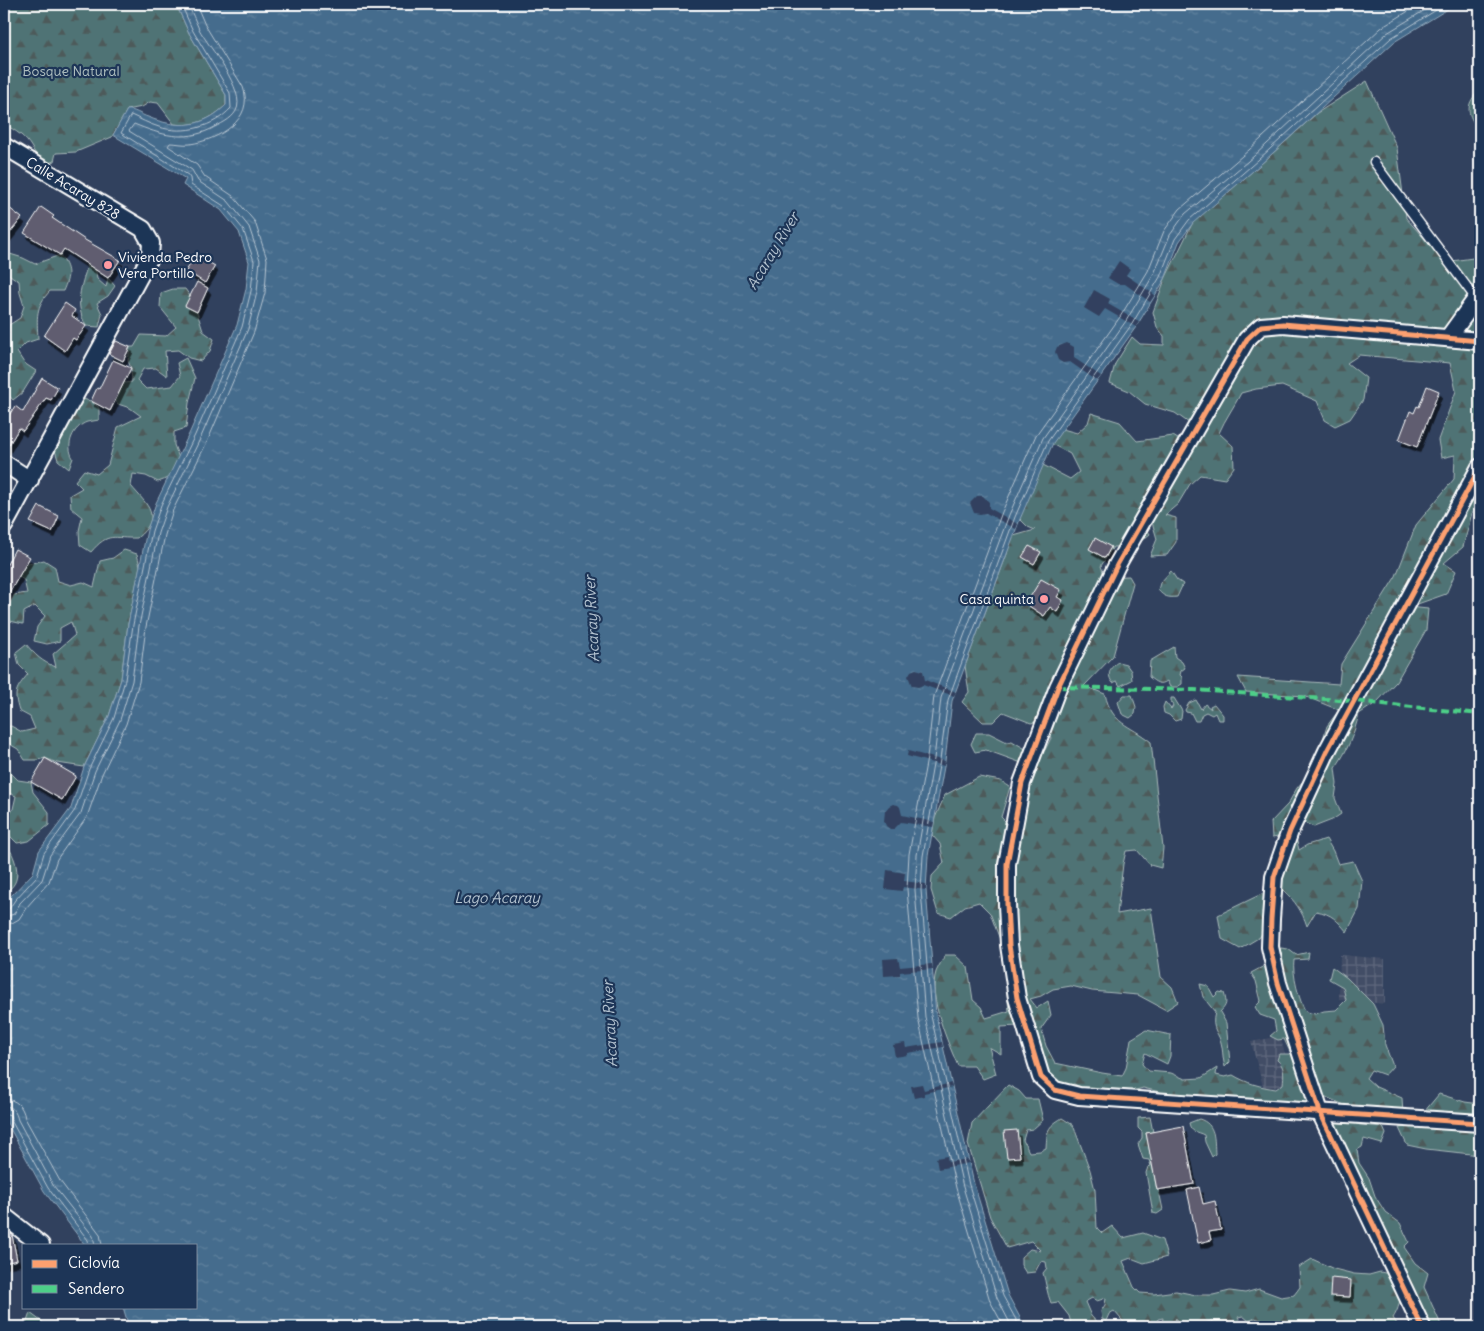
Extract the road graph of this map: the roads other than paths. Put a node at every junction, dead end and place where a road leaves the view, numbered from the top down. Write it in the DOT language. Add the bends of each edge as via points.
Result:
graph roads {
  1 [pos="4,146"];
  2 [pos="1374,162"];
  3 [pos="1478,298"];
  4 [pos="1448,338"];
  5 [pos="1480,341"];
  6 [pos="4,463"];
  7 [pos="1480,467"];
  8 [pos="30,480"];
  9 [pos="4,526"];
  10 [pos="1320,1112"];
  11 [pos="1480,1123"];
  12 [pos="4,1216"];
  13 [pos="39,1244"];
  14 [pos="1422,1327"];
  1 -- 8 [label="street, Calle Acaray 828" via="143,229 151,243 150,258"];
  2 -- 3 [label="lane"];
  3 -- 4 [label="street"];
  4 -- 5 [label="street"];
  4 -- 10 [label="street" via="1283,324 1261,326 1247,339 1117,565 1058,687 1022,784 1007,864 1009,945 1017,998 1041,1077 1055,1090 1078,1096"];
  6 -- 8 [label="street"];
  7 -- 10 [label="street" via="1328,751 1290,831 1274,877 1270,947 1278,983"];
  8 -- 9 [label="street"];
  10 -- 11 [label="street"];
  10 -- 14 [label="street"];
  12 -- 13 [label="street"];
}
